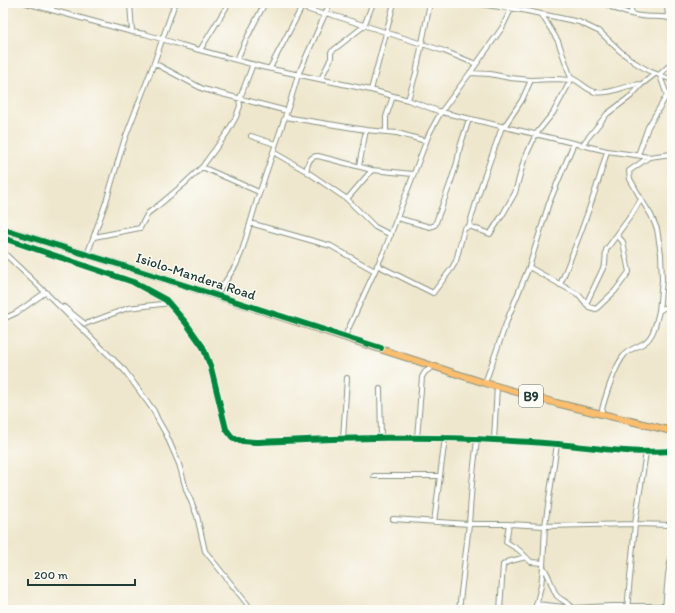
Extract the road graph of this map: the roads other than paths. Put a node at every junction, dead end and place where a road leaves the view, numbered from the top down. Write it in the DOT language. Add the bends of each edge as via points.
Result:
graph roads {
  1 [pos="26,3"];
  2 [pos="54,3"];
  3 [pos="130,3"];
  4 [pos="168,3"];
  5 [pos="229,3"];
  6 [pos="264,3"];
  7 [pos="288,3"];
  8 [pos="304,3"];
  9 [pos="330,3"];
  10 [pos="373,3"];
  11 [pos="394,3"];
  12 [pos="430,3"];
  13 [pos="471,3"];
  14 [pos="514,3"];
  15 [pos="606,3"];
  16 [pos="630,3"];
  17 [pos="667,3"];
  18 [pos="175,4"];
  19 [pos="301,8"];
  20 [pos="512,8"];
  21 [pos="51,10"];
  22 [pos="325,14"];
  23 [pos="632,14"];
  24 [pos="542,15"];
  25 [pos="670,18"];
  26 [pos="364,26"];
  27 [pos="132,32"];
  28 [pos="387,33"];
  29 [pos="163,40"];
  30 [pos="422,44"];
  31 [pos="200,50"];
  32 [pos="237,60"];
  33 [pos="672,62"];
  34 [pos="154,63"];
  35 [pos="253,64"];
  36 [pos="476,64"];
  37 [pos="270,68"];
  38 [pos="470,73"];
  39 [pos="298,75"];
  40 [pos="658,75"];
  41 [pos="321,79"];
  42 [pos="571,79"];
  43 [pos="531,80"];
  44 [pos="672,80"];
  45 [pos="642,84"];
  46 [pos="371,90"];
  47 [pos="393,96"];
  48 [pos="240,98"];
  49 [pos="408,100"];
  50 [pos="287,110"];
  51 [pos="440,112"];
  52 [pos="285,117"];
  53 [pos="470,119"];
  54 [pos="503,127"];
  55 [pos="366,130"];
  56 [pos="386,132"];
  57 [pos="536,134"];
  58 [pos="252,136"];
  59 [pos="426,141"];
  60 [pos="574,143"];
  61 [pos="275,144"];
  62 [pos="583,144"];
  63 [pos="607,151"];
  64 [pos="273,152"];
  65 [pos="672,154"];
  66 [pos="638,155"];
  67 [pos="649,157"];
  68 [pos="359,166"];
  69 [pos="202,167"];
  70 [pos="372,170"];
  71 [pos="306,171"];
  72 [pos="413,174"];
  73 [pos="259,192"];
  74 [pos="347,199"];
  75 [pos="641,199"];
  76 [pos="397,218"];
  77 [pos="250,223"];
  78 [pos="469,226"];
  79 [pos="3,229"];
  80 [pos="617,235"];
  81 [pos="391,236"];
  82 [pos="94,237"];
  83 [pos="3,238"];
  84 [pos="3,252"];
  85 [pos="87,255"];
  86 [pos="377,265"];
  87 [pos="529,267"];
  88 [pos="375,271"];
  89 [pos="560,285"];
  90 [pos="45,292"];
  91 [pos="216,296"];
  92 [pos="170,303"];
  93 [pos="672,303"];
  94 [pos="586,304"];
  95 [pos="659,311"];
  96 [pos="3,319"];
  97 [pos="345,336"];
  98 [pos="434,366"];
  99 [pos="347,378"];
  100 [pos="485,382"];
  101 [pos="497,386"];
  102 [pos="380,389"];
  103 [pos="601,414"];
  104 [pos="672,431"];
  105 [pos="417,438"];
  106 [pos="445,438"];
  107 [pos="343,439"];
  108 [pos="381,439"];
  109 [pos="477,439"];
  110 [pos="494,440"];
  111 [pos="557,444"];
  112 [pos="672,451"];
  113 [pos="646,452"];
  114 [pos="374,476"];
  115 [pos="440,476"];
  116 [pos="393,519"];
  117 [pos="434,522"];
  118 [pos="469,524"];
  119 [pos="509,524"];
  120 [pos="635,524"];
  121 [pos="672,525"];
  122 [pos="545,526"];
  123 [pos="672,552"];
  124 [pos="526,557"];
  125 [pos="543,565"];
  126 [pos="536,604"];
  127 [pos="627,608"];
  128 [pos="665,608"];
  129 [pos="574,609"];
  130 [pos="252,610"];
  131 [pos="459,610"];
  132 [pos="500,610"];
  133 [pos="535,610"];
  1 -- 21 [label="street"];
  2 -- 21 [label="street"];
  3 -- 27 [label="street"];
  4 -- 18 [label="street"];
  5 -- 31 [label="street"];
  6 -- 32 [label="street"];
  7 -- 19 [label="street"];
  8 -- 19 [label="street"];
  9 -- 22 [label="street"];
  10 -- 26 [label="street"];
  11 -- 28 [label="street"];
  12 -- 30 [label="street"];
  13 -- 20 [label="street"];
  14 -- 20 [label="street"];
  15 -- 23 [label="street" via="610,7"];
  16 -- 23 [label="street"];
  17 -- 25 [label="street"];
  18 -- 29 [label="street"];
  19 -- 22 [label="street"];
  19 -- 37 [label="street"];
  20 -- 24 [label="street"];
  20 -- 36 [label="street" via="502,28"];
  21 -- 27 [label="street"];
  22 -- 26 [label="street"];
  22 -- 39 [label="street"];
  23 -- 25 [label="street"];
  24 -- 40 [label="street" via="579,22 592,28 634,62"];
  24 -- 42 [label="street" via="558,41"];
  26 -- 28 [label="street"];
  26 -- 41 [label="street" via="331,52 331,58"];
  27 -- 29 [label="street"];
  28 -- 30 [label="street"];
  28 -- 46 [label="street"];
  29 -- 31 [label="street"];
  29 -- 34 [label="street"];
  30 -- 36 [label="street"];
  30 -- 49 [label="street"];
  31 -- 32 [label="street"];
  32 -- 35 [label="street"];
  33 -- 40 [label="street"];
  34 -- 48 [label="street" via="203,89"];
  34 -- 82 [label="street" via="124,141"];
  35 -- 37 [label="street"];
  35 -- 48 [label="street"];
  36 -- 38 [label="street"];
  37 -- 39 [label="street"];
  38 -- 43 [label="street"];
  38 -- 51 [label="street"];
  39 -- 41 [label="street"];
  39 -- 50 [label="street"];
  40 -- 44 [label="street"];
  40 -- 45 [label="street"];
  40 -- 66 [label="street" via="667,95 648,127"];
  41 -- 46 [label="street"];
  42 -- 43 [label="street"];
  42 -- 45 [label="street" via="586,89 603,93"];
  42 -- 57 [label="street" via="553,113"];
  43 -- 54 [label="street" via="522,100"];
  45 -- 62 [label="street" via="607,114"];
  46 -- 47 [label="street"];
  47 -- 49 [label="street"];
  47 -- 56 [label="street" via="386,117"];
  48 -- 50 [label="street"];
  48 -- 69 [label="street" via="235,121"];
  49 -- 51 [label="street"];
  50 -- 52 [label="street"];
  51 -- 53 [label="street"];
  51 -- 59 [label="street"];
  52 -- 55 [label="street"];
  52 -- 61 [label="street"];
  53 -- 54 [label="street"];
  53 -- 76 [label="street" via="435,225 430,228"];
  54 -- 57 [label="street"];
  54 -- 78 [label="street"];
  55 -- 56 [label="street"];
  55 -- 68 [label="street"];
  56 -- 59 [label="street"];
  57 -- 60 [label="street"];
  57 -- 78 [label="street" via="524,160 515,193 491,233"];
  58 -- 61 [label="street"];
  59 -- 72 [label="street"];
  60 -- 62 [label="street"];
  60 -- 87 [label="street" via="549,203"];
  61 -- 64 [label="street"];
  62 -- 63 [label="street"];
  63 -- 66 [label="street"];
  63 -- 89 [label="street" via="592,203"];
  64 -- 71 [label="street"];
  64 -- 73 [label="street"];
  65 -- 67 [label="street"];
  66 -- 67 [label="street"];
  67 -- 75 [label="street" via="629,171 630,180"];
  68 -- 70 [label="street"];
  68 -- 71 [label="street" via="315,156 310,159"];
  69 -- 73 [label="street"];
  69 -- 82 [label="street" via="148,213 140,228"];
  70 -- 72 [label="street"];
  70 -- 74 [label="street"];
  71 -- 74 [label="street"];
  72 -- 76 [label="street"];
  73 -- 77 [label="street"];
  74 -- 81 [label="street" via="375,227"];
  75 -- 80 [label="street"];
  75 -- 95 [label="street" via="657,229 660,246 662,280"];
  76 -- 81 [label="street"];
  77 -- 88 [label="street" via="331,246"];
  77 -- 91 [label="street" via="239,258"];
  78 -- 86 [label="street" via="464,228 458,256 452,268 433,293"];
  79 -- 85 [label="highway, Isiolo-Mandera Road / B9"];
  80 -- 94 [label="street" via="606,250 604,264"];
  80 -- 94 [label="street" via="623,242 628,274 598,308"];
  81 -- 86 [label="street"];
  82 -- 85 [label="street"];
  83 -- 92 [label="street" via="133,282"];
  84 -- 90 [label="street"];
  85 -- 91 [label="highway, Isiolo-Mandera Road / B9"];
  86 -- 88 [label="street"];
  87 -- 89 [label="street"];
  87 -- 100 [label="street"];
  88 -- 97 [label="street"];
  89 -- 94 [label="street" via="578,295"];
  90 -- 92 [label="street" via="85,324 128,308"];
  90 -- 96 [label="street"];
  90 -- 130 [label="street" via="125,371 154,411 179,464 197,516 205,551"];
  91 -- 97 [label="highway, Isiolo-Mandera Road / B9"];
  92 -- 107 [label="street" via="202,347 211,368 225,425 232,437 255,442"];
  93 -- 95 [label="street"];
  95 -- 103 [label="street" via="649,338 623,357"];
  97 -- 98 [label="highway, Isiolo-Mandera Road / B9"];
  98 -- 100 [label="highway, Isiolo-Mandera Road / B9"];
  98 -- 105 [label="street" via="422,377"];
  99 -- 107 [label="street"];
  100 -- 101 [label="highway, Isiolo-Mandera Road / B9"];
  101 -- 103 [label="highway, Isiolo-Mandera Road / B9"];
  101 -- 110 [label="street"];
  102 -- 108 [label="street"];
  103 -- 104 [label="highway, Isiolo-Mandera Road / B9"];
  105 -- 106 [label="street"];
  105 -- 108 [label="street"];
  106 -- 109 [label="street"];
  106 -- 115 [label="street"];
  107 -- 108 [label="street"];
  109 -- 110 [label="street"];
  109 -- 118 [label="street"];
  110 -- 111 [label="street"];
  111 -- 113 [label="street"];
  111 -- 122 [label="street"];
  112 -- 113 [label="street"];
  113 -- 120 [label="street"];
  114 -- 115 [label="street"];
  115 -- 117 [label="street"];
  116 -- 117 [label="street"];
  117 -- 118 [label="street"];
  118 -- 119 [label="street"];
  118 -- 131 [label="street"];
  119 -- 122 [label="street"];
  119 -- 124 [label="street" via="506,542"];
  120 -- 121 [label="street"];
  120 -- 122 [label="street"];
  120 -- 127 [label="street"];
  122 -- 125 [label="street"];
  123 -- 128 [label="street"];
  124 -- 125 [label="street" via="531,562"];
  124 -- 132 [label="street" via="503,565"];
  125 -- 126 [label="street"];
  125 -- 129 [label="street" via="557,596"];
  126 -- 129 [label="street"];
  126 -- 133 [label="street"];
  127 -- 128 [label="street"];
  127 -- 129 [label="street"];
}
